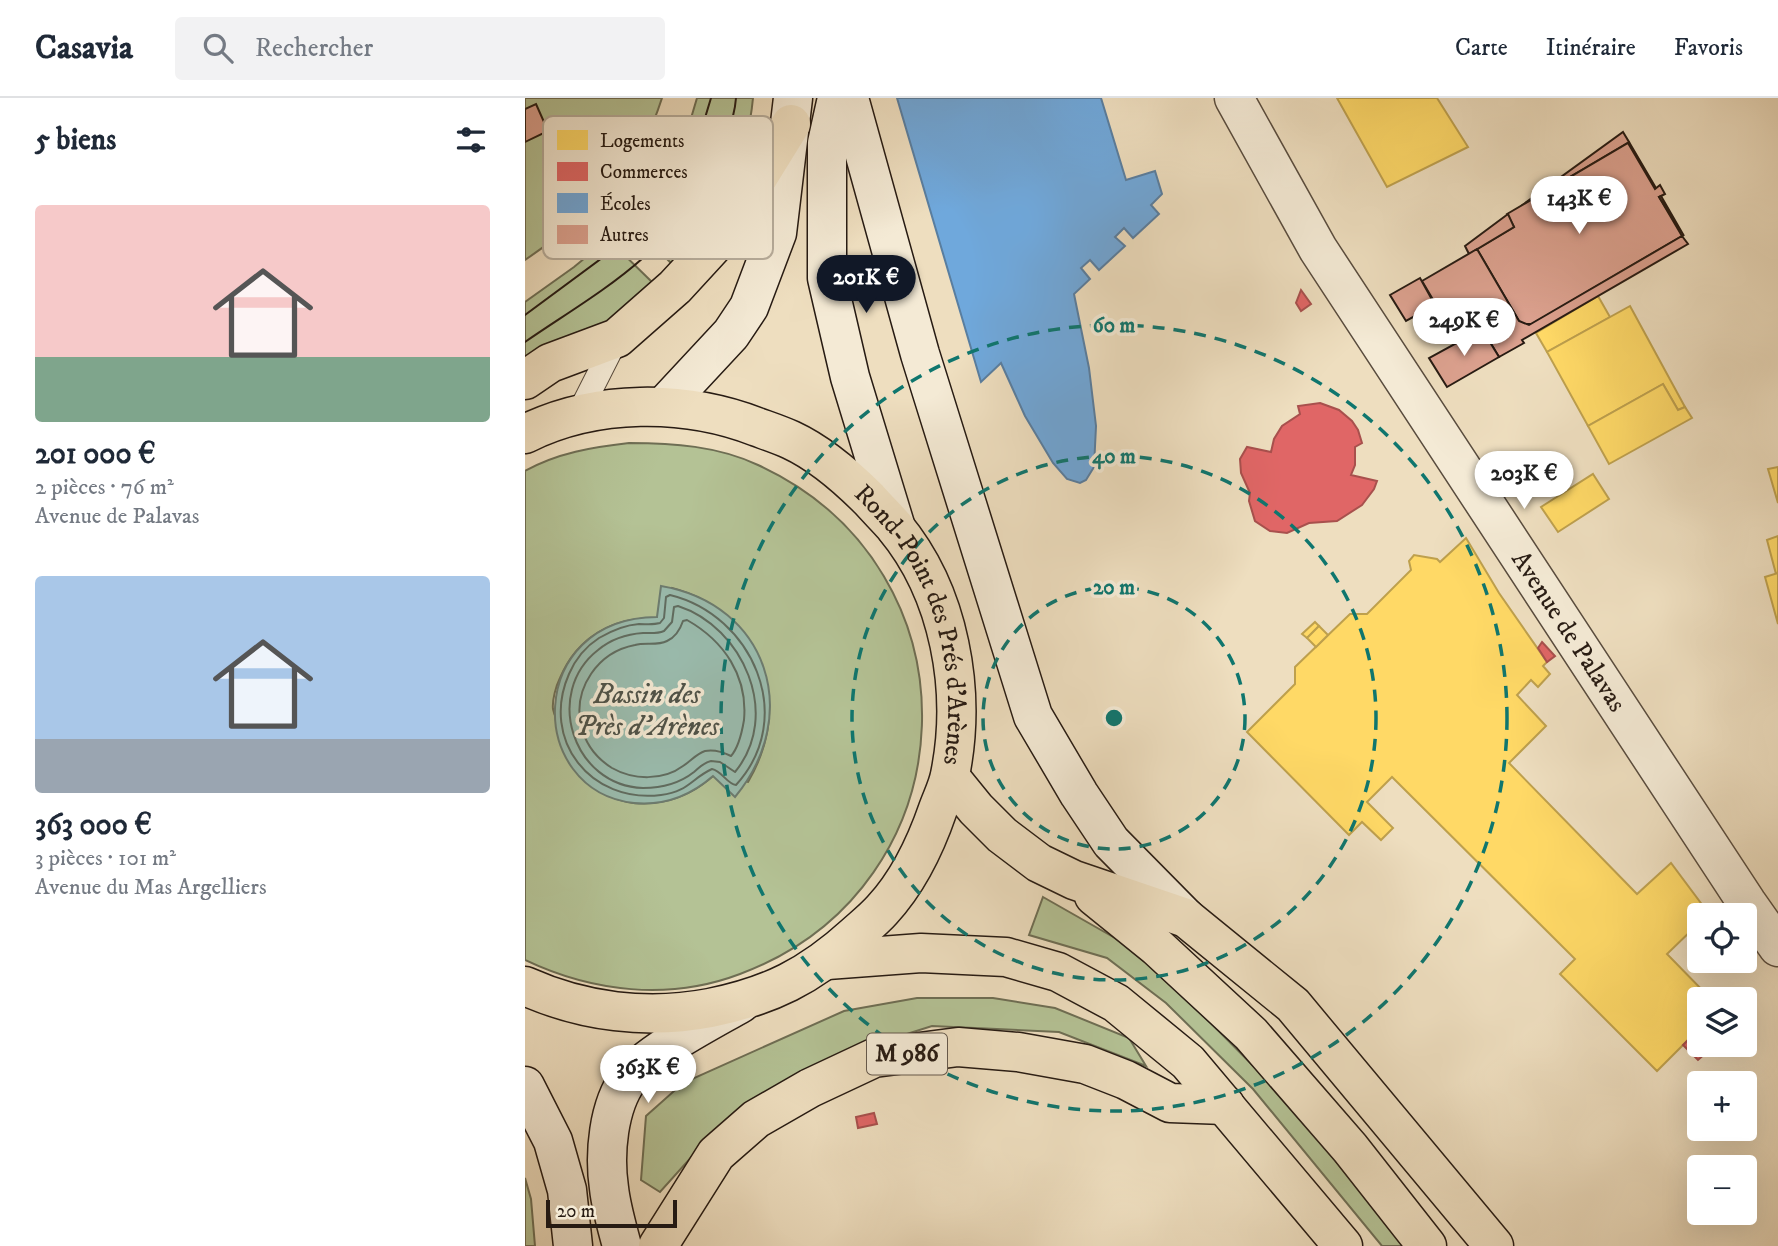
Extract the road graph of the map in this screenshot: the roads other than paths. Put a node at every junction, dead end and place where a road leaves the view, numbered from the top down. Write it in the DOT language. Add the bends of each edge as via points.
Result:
graph roads {
  1 [pos="837,98"];
  2 [pos="849,98"];
  3 [pos="1234,98"];
  4 [pos="792,111"];
  5 [pos="773,145"];
  6 [pos="773,243"];
  7 [pos="701,259"];
  8 [pos="767,259"];
  9 [pos="617,338"];
  10 [pos="525,380"];
  11 [pos="664,406"];
  12 [pos="577,415"];
  13 [pos="525,434"];
  14 [pos="895,528"];
  15 [pos="950,777"];
  16 [pos="1074,880"];
  17 [pos="1186,918"];
  18 [pos="1778,947"];
  19 [pos="827,960"];
  20 [pos="525,986"];
  21 [pos="743,1001"];
  22 [pos="525,1086"];
  23 [pos="1225,1105"];
  24 [pos="573,1246"];
  25 [pos="621,1246"];
  26 [pos="658,1246"];
  27 [pos="1343,1246"];
  28 [pos="1427,1246"];
  29 [pos="1494,1246"];
  1 -- 14 [label="main road" via="827,143 827,278 850,377"];
  2 -- 17 [label="main road" via="920,354 1033,716 1111,842"];
  3 -- 18 [label="main road, Avenue de Palavas" via="1318,250"];
  4 -- 5 [label="main road"];
  4 -- 6 [label="main road"];
  7 -- 9 [label="main road"];
  8 -- 11 [label="main road" via="748,307 731,334"];
  9 -- 10 [label="main road" via="550,363"];
  9 -- 12 [label="lane"];
  11 -- 12 [label="main road, Rond-Point des Prés d'Arènes"];
  11 -- 14 [label="main road, Rond-Point des Prés d'Arènes" via="731,417 793,441 850,479"];
  12 -- 13 [label="main road, Rond-Point des Prés d'Arènes"];
  14 -- 15 [label="main road, Rond-Point des Prés d'Arènes" via="924,572 944,621 955,672 957,725"];
  15 -- 16 [label="main road" via="1002,835 1039,863"];
  15 -- 19 [label="main road, Rond-Point des Prés d'Arènes" via="925,848 883,909"];
  16 -- 17 [label="main road"];
  16 -- 28 [label="main road" via="1157,947 1251,1034"];
  17 -- 29 [label="main road" via="1293,1005"];
  19 -- 21 [label="main road, Rond-Point des Prés d'Arènes"];
  19 -- 23 [label="main road" via="921,953 1006,957 1058,972 1116,1003 1188,1062"];
  20 -- 21 [label="main road, Rond-Point des Prés d'Arènes" via="554,999 616,1013 680,1014"];
  21 -- 25 [label="main road" via="646,1061 629,1078 615,1105 608,1186"];
  22 -- 24 [label="main road" via="553,1141 567,1190"];
  23 -- 26 [label="main road, M 986" via="1170,1102 1085,1064 1018,1052 958,1047 874,1058 756,1119 716,1154"];
  23 -- 27 [label="main road"];
}
